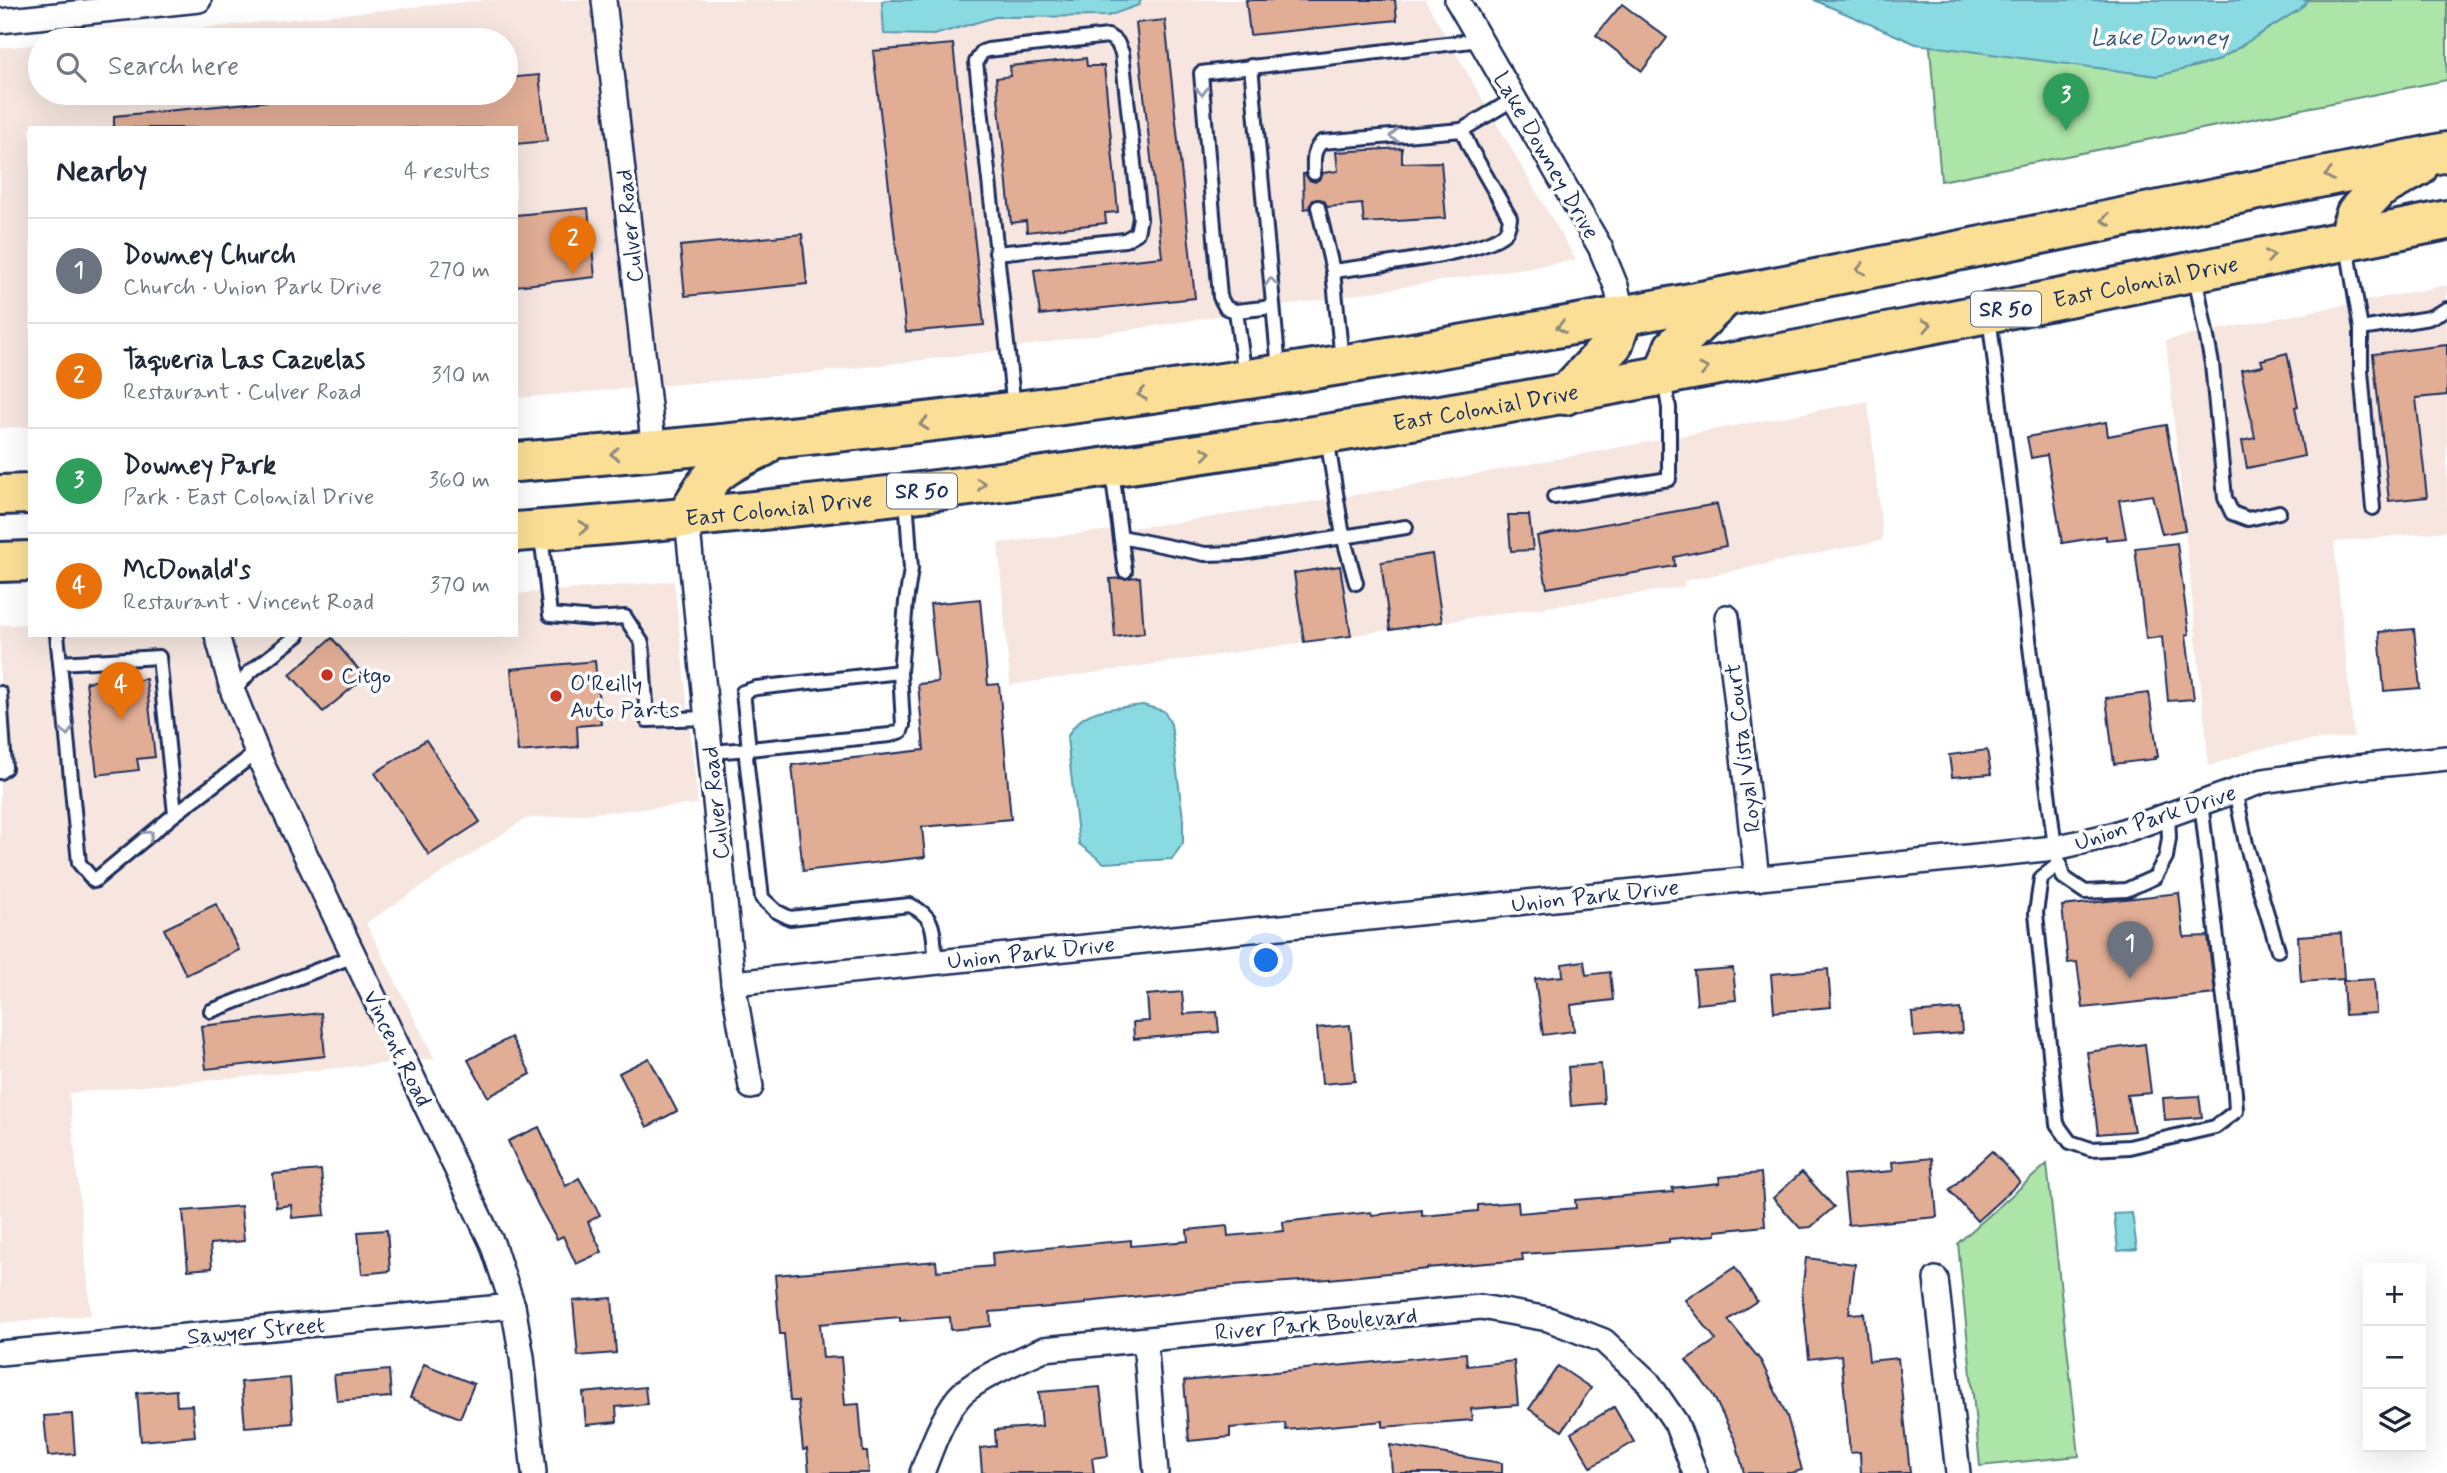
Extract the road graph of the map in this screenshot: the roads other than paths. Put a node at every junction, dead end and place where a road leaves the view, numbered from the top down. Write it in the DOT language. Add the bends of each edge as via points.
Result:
graph roads {
  1 [pos="199,0"];
  2 [pos="604,0"];
  3 [pos="1457,0"];
  4 [pos="0,21"];
  5 [pos="1480,40"];
  6 [pos="1251,66"];
  7 [pos="1514,99"];
  8 [pos="1462,130"];
  9 [pos="2446,152"];
  10 [pos="1314,173"];
  11 [pos="1318,207"];
  12 [pos="2446,224"];
  13 [pos="2346,241"];
  14 [pos="996,253"];
  15 [pos="1333,271"];
  16 [pos="2195,271"];
  17 [pos="1724,298"];
  18 [pos="1273,307"];
  19 [pos="2447,309"];
  20 [pos="1236,311"];
  21 [pos="1989,313"];
  22 [pos="1623,316"];
  23 [pos="2361,329"];
  24 [pos="1343,365"];
  25 [pos="1263,377"];
  26 [pos="1663,377"];
  27 [pos="1565,395"];
  28 [pos="1014,412"];
  29 [pos="1326,435"];
  30 [pos="781,438"];
  31 [pos="654,451"];
  32 [pos="518,462"];
  33 [pos="1112,467"];
  34 [pos="905,493"];
  35 [pos="28,494"];
  36 [pos="0,495"];
  37 [pos="1554,497"];
  38 [pos="2373,508"];
  39 [pos="2279,512"];
  40 [pos="687,518"];
  41 [pos="1406,527"];
  42 [pos="528,531"];
  43 [pos="1343,536"];
  44 [pos="1121,537"];
  45 [pos="28,561"];
  46 [pos="0,562"];
  47 [pos="1125,571"];
  48 [pos="1356,583"];
  49 [pos="1727,617"];
  50 [pos="57,637"];
  51 [pos="218,637"];
  52 [pos="295,637"];
  53 [pos="60,663"];
  54 [pos="900,673"];
  55 [pos="233,692"];
  56 [pos="0,693"];
  57 [pos="707,718"];
  58 [pos="749,749"];
  59 [pos="257,752"];
  60 [pos="710,752"];
  61 [pos="2447,758"];
  62 [pos="2,759"];
  63 [pos="0,772"];
  64 [pos="2235,790"];
  65 [pos="2201,802"];
  66 [pos="175,814"];
  67 [pos="2168,814"];
  68 [pos="2057,856"];
  69 [pos="1757,878"];
  70 [pos="2278,950"];
  71 [pos="354,957"];
  72 [pos="936,962"];
  73 [pos="733,983"];
  74 [pos="211,1011"];
  75 [pos="751,1087"];
  76 [pos="1936,1279"];
  77 [pos="513,1306"];
  78 [pos="1145,1340"];
  79 [pos="0,1353"];
  80 [pos="534,1473"];
  81 [pos="922,1473"];
  82 [pos="1156,1473"];
  83 [pos="1695,1473"];
  84 [pos="1958,1473"];
  1 -- 4 [label="street"];
  2 -- 31 [label="street, Culver Road"];
  3 -- 5 [label="street, Lake Downey Drive"];
  5 -- 6 [label="lane"];
  5 -- 7 [label="street, Lake Downey Drive"];
  18 -- 6 [label="lane, one-way"];
  6 -- 20 [label="lane, one-way" via="1205,71 1200,76 1220,297 1226,307"];
  7 -- 8 [label="lane"];
  7 -- 22 [label="street, Lake Downey Drive" via="1600,247"];
  8 -- 10 [label="lane, one-way" via="1322,142 1314,152"];
  8 -- 15 [label="lane" via="1510,218 1503,234 1479,246"];
  9 -- 13 [label="highway" via="2378,188 2356,213"];
  9 -- 17 [label="highway, one-way"];
  11 -- 15 [label="lane"];
  12 -- 13 [label="highway, East Colonial Drive / SR 50"];
  16 -- 13 [label="highway, East Colonial Drive / SR 50, one-way"];
  13 -- 23 [label="lane"];
  14 -- 14 [label="lane" via="976,62 979,56 988,50 1113,38 1122,53 1140,218 1137,233 1125,240"];
  14 -- 28 [label="lane"];
  15 -- 24 [label="lane"];
  16 -- 21 [label="highway, East Colonial Drive / SR 50"];
  16 -- 39 [label="lane" via="2212,364 2225,498 2232,513 2248,519"];
  17 -- 22 [label="highway"];
  17 -- 26 [label="highway" via="1674,347"];
  18 -- 20 [label="lane"];
  18 -- 25 [label="lane"];
  19 -- 23 [label="lane" via="2429,318"];
  20 -- 25 [label="lane"];
  26 -- 21 [label="highway, East Colonial Drive / SR 50, one-way"];
  21 -- 68 [label="lane"];
  22 -- 24 [label="highway, one-way"];
  22 -- 27 [label="highway" via="1613,344"];
  23 -- 38 [label="lane"];
  24 -- 25 [label="highway"];
  25 -- 28 [label="highway, one-way"];
  26 -- 27 [label="highway, East Colonial Drive / SR 50"];
  26 -- 37 [label="lane" via="1669,479"];
  27 -- 29 [label="highway, East Colonial Drive / SR 50"];
  28 -- 30 [label="highway, one-way"];
  33 -- 29 [label="highway, East Colonial Drive / SR 50, one-way"];
  29 -- 43 [label="lane"];
  30 -- 31 [label="highway"];
  30 -- 40 [label="highway" via="725,464 701,488"];
  31 -- 32 [label="highway, one-way"];
  34 -- 33 [label="highway, East Colonial Drive / SR 50, one-way"];
  33 -- 44 [label="lane"];
  34 -- 40 [label="highway, East Colonial Drive / SR 50"];
  34 -- 54 [label="lane" via="911,569"];
  35 -- 36 [label="highway"];
  42 -- 40 [label="highway, East Colonial Drive / SR 50, one-way"];
  40 -- 57 [label="street, Culver Road"];
  41 -- 43 [label="lane"];
  42 -- 57 [label="lane" via="550,615 625,617 642,643 647,719"];
  43 -- 44 [label="lane" via="1242,553 1205,554"];
  43 -- 48 [label="lane"];
  44 -- 47 [label="lane"];
  45 -- 46 [label="highway"];
  49 -- 69 [label="street, Royal Vista Court"];
  50 -- 53 [label="lane"];
  51 -- 55 [label="street, Vincent Road"];
  52 -- 55 [label="lane" via="250,672"];
  53 -- 66 [label="lane" via="159,657"];
  53 -- 66 [label="lane, one-way" via="79,863 94,881"];
  54 -- 58 [label="lane" via="901,732"];
  54 -- 58 [label="lane" via="743,692"];
  55 -- 59 [label="street, Vincent Road"];
  56 -- 62 [label="lane"];
  57 -- 60 [label="street, Culver Road"];
  58 -- 60 [label="lane"];
  58 -- 72 [label="lane" via="746,757 762,898 790,918 910,905 932,923"];
  59 -- 66 [label="lane"];
  59 -- 71 [label="street, Vincent Road"];
  60 -- 73 [label="street, Culver Road"];
  61 -- 64 [label="street, Union Park Drive" via="2263,781"];
  62 -- 63 [label="lane" via="5,768"];
  64 -- 65 [label="street, Union Park Drive"];
  64 -- 70 [label="lane"];
  65 -- 67 [label="street, Union Park Drive"];
  65 -- 68 [label="lane" via="2236,1111 2215,1127 2129,1147 2091,1149 2070,1142 2057,1124 2036,914 2041,878"];
  67 -- 68 [label="street, Union Park Drive"];
  67 -- 68 [label="lane" via="2166,857 2155,877 2126,890 2085,892 2063,877"];
  68 -- 69 [label="street, Union Park Drive"];
  69 -- 72 [label="street, Union Park Drive"];
  71 -- 74 [label="lane"];
  71 -- 77 [label="street, Vincent Road" via="492,1243"];
  72 -- 73 [label="street, Union Park Drive"];
  73 -- 75 [label="street, Culver Road"];
  76 -- 84 [label="street"];
  77 -- 79 [label="street, Sawyer Street"];
  77 -- 80 [label="street, Vincent Road"];
  78 -- 81 [label="street, River Park Boulevard" via="1044,1349 994,1372 959,1396"];
  78 -- 82 [label="street"];
  78 -- 83 [label="street, River Park Boulevard" via="1481,1307 1548,1319 1604,1342 1648,1382 1676,1423"];
}
